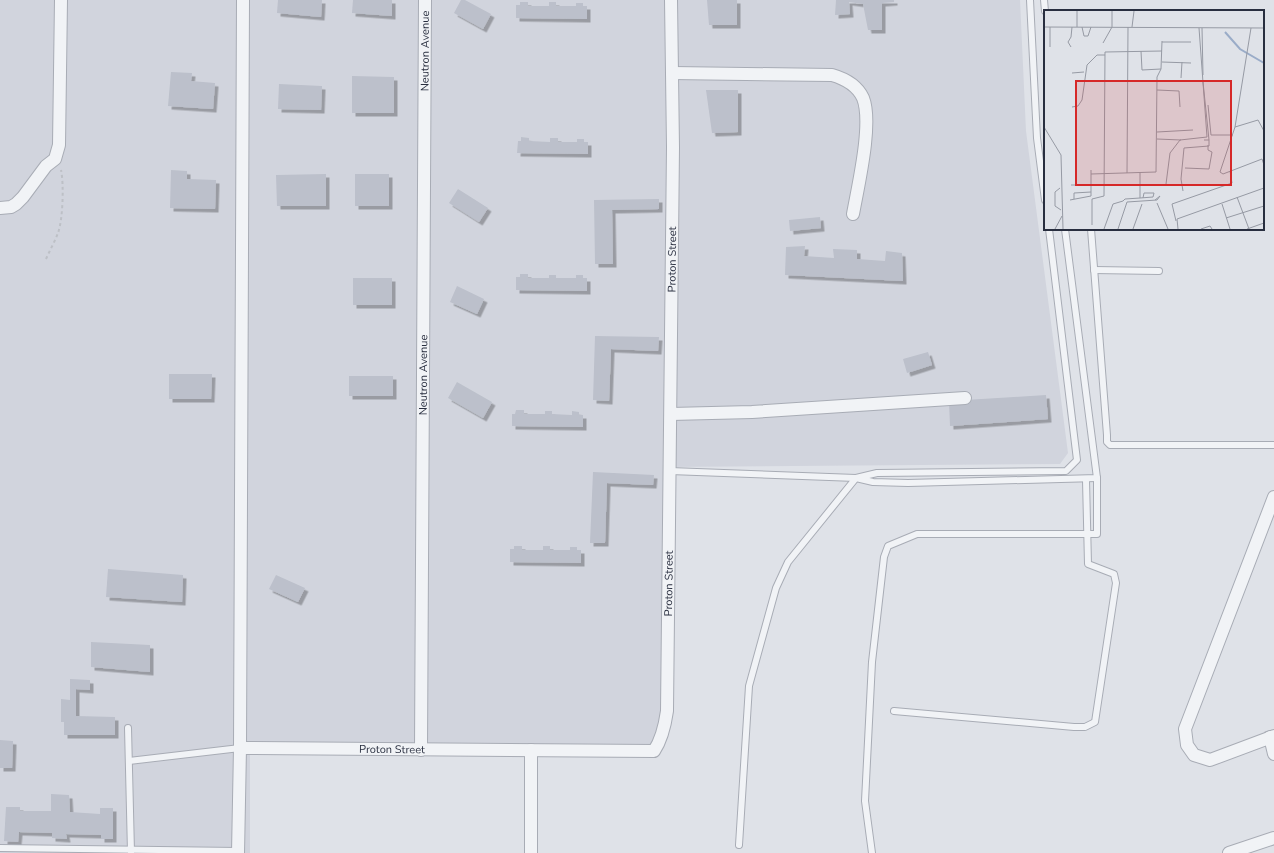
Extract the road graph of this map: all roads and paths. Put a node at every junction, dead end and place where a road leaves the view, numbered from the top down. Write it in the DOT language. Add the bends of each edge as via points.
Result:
graph roads {
  1 [pos="61,0"];
  2 [pos="243,0"];
  3 [pos="425,0"];
  4 [pos="671,0"];
  5 [pos="1030,0"];
  6 [pos="1044,0"];
  7 [pos="1045,10"];
  8 [pos="672,73"];
  9 [pos="57,153"];
  10 [pos="1044,192"];
  11 [pos="0,208"];
  12 [pos="853,214"];
  13 [pos="1049,230"];
  14 [pos="1065,230"];
  15 [pos="1091,230"];
  16 [pos="46,259"];
  17 [pos="1094,270"];
  18 [pos="1160,271"];
  19 [pos="965,398"];
  20 [pos="671,414"];
  21 [pos="1274,445"];
  22 [pos="670,471"];
  23 [pos="962,472"];
  24 [pos="908,473"];
  25 [pos="856,478"];
  26 [pos="1096,478"];
  27 [pos="1086,480"];
  28 [pos="962,481"];
  29 [pos="908,483"];
  30 [pos="1274,497"];
  31 [pos="1087,534"];
  32 [pos="894,711"];
  33 [pos="128,728"];
  34 [pos="1272,736"];
  35 [pos="240,748"];
  36 [pos="422,750"];
  37 [pos="531,750"];
  38 [pos="1274,754"];
  39 [pos="129,761"];
  40 [pos="1274,838"];
  41 [pos="739,845"];
  42 [pos="0,848"];
  43 [pos="131,851"];
  44 [pos="238,852"];
  45 [pos="531,853"];
  46 [pos="872,853"];
  47 [pos="1229,853"];
  1 -- 9 [label="street"];
  2 -- 35 [label="street"];
  3 -- 36 [label="street, Neutron Avenue"];
  4 -- 8 [label="street, Proton Street"];
  5 -- 10 [label="lane" via="1037,138"];
  6 -- 7 [label="lane"];
  8 -- 12 [label="street" via="832,75 851,83 863,98 866,115 866,137"];
  8 -- 20 [label="street, Proton Street" via="674,147"];
  9 -- 11 [label="street" via="55,159 46,166 16,204"];
  9 -- 16 [label="path" via="62,172 62,211 58,232"];
  13 -- 23 [label="lane" via="1077,460 1066,471"];
  14 -- 26 [label="lane"];
  15 -- 17 [label="lane"];
  17 -- 18 [label="lane"];
  17 -- 21 [label="lane" via="1106,435 1110,445"];
  19 -- 20 [label="street" via="752,412"];
  20 -- 22 [label="street, Proton Street"];
  22 -- 25 [label="lane"];
  22 -- 37 [label="street, Proton Street" via="667,711 660,742 654,751"];
  23 -- 24 [label="lane"];
  23 -- 28 [label="lane"];
  24 -- 25 [label="lane" via="876,473"];
  24 -- 29 [label="lane"];
  25 -- 29 [label="lane" via="873,482"];
  25 -- 41 [label="lane" via="788,562 776,588 749,686"];
  26 -- 27 [label="lane"];
  26 -- 31 [label="lane" via="1097,534"];
  27 -- 28 [label="lane"];
  27 -- 31 [label="lane"];
  28 -- 29 [label="lane"];
  30 -- 34 [label="street" via="1185,729 1188,745 1194,755 1210,760"];
  31 -- 32 [label="lane" via="1088,564 1114,574 1116,583 1095,722 1085,727 1074,727"];
  31 -- 46 [label="lane" via="917,534 888,546 884,557 872,662 867,750 865,801"];
  33 -- 39 [label="lane"];
  34 -- 38 [label="street"];
  35 -- 36 [label="street, Proton Street"];
  35 -- 39 [label="lane"];
  35 -- 44 [label="street"];
  36 -- 37 [label="street, Proton Street"];
  37 -- 45 [label="street"];
  39 -- 43 [label="lane"];
  40 -- 47 [label="street"];
  42 -- 43 [label="lane"];
  43 -- 44 [label="lane"];
}
